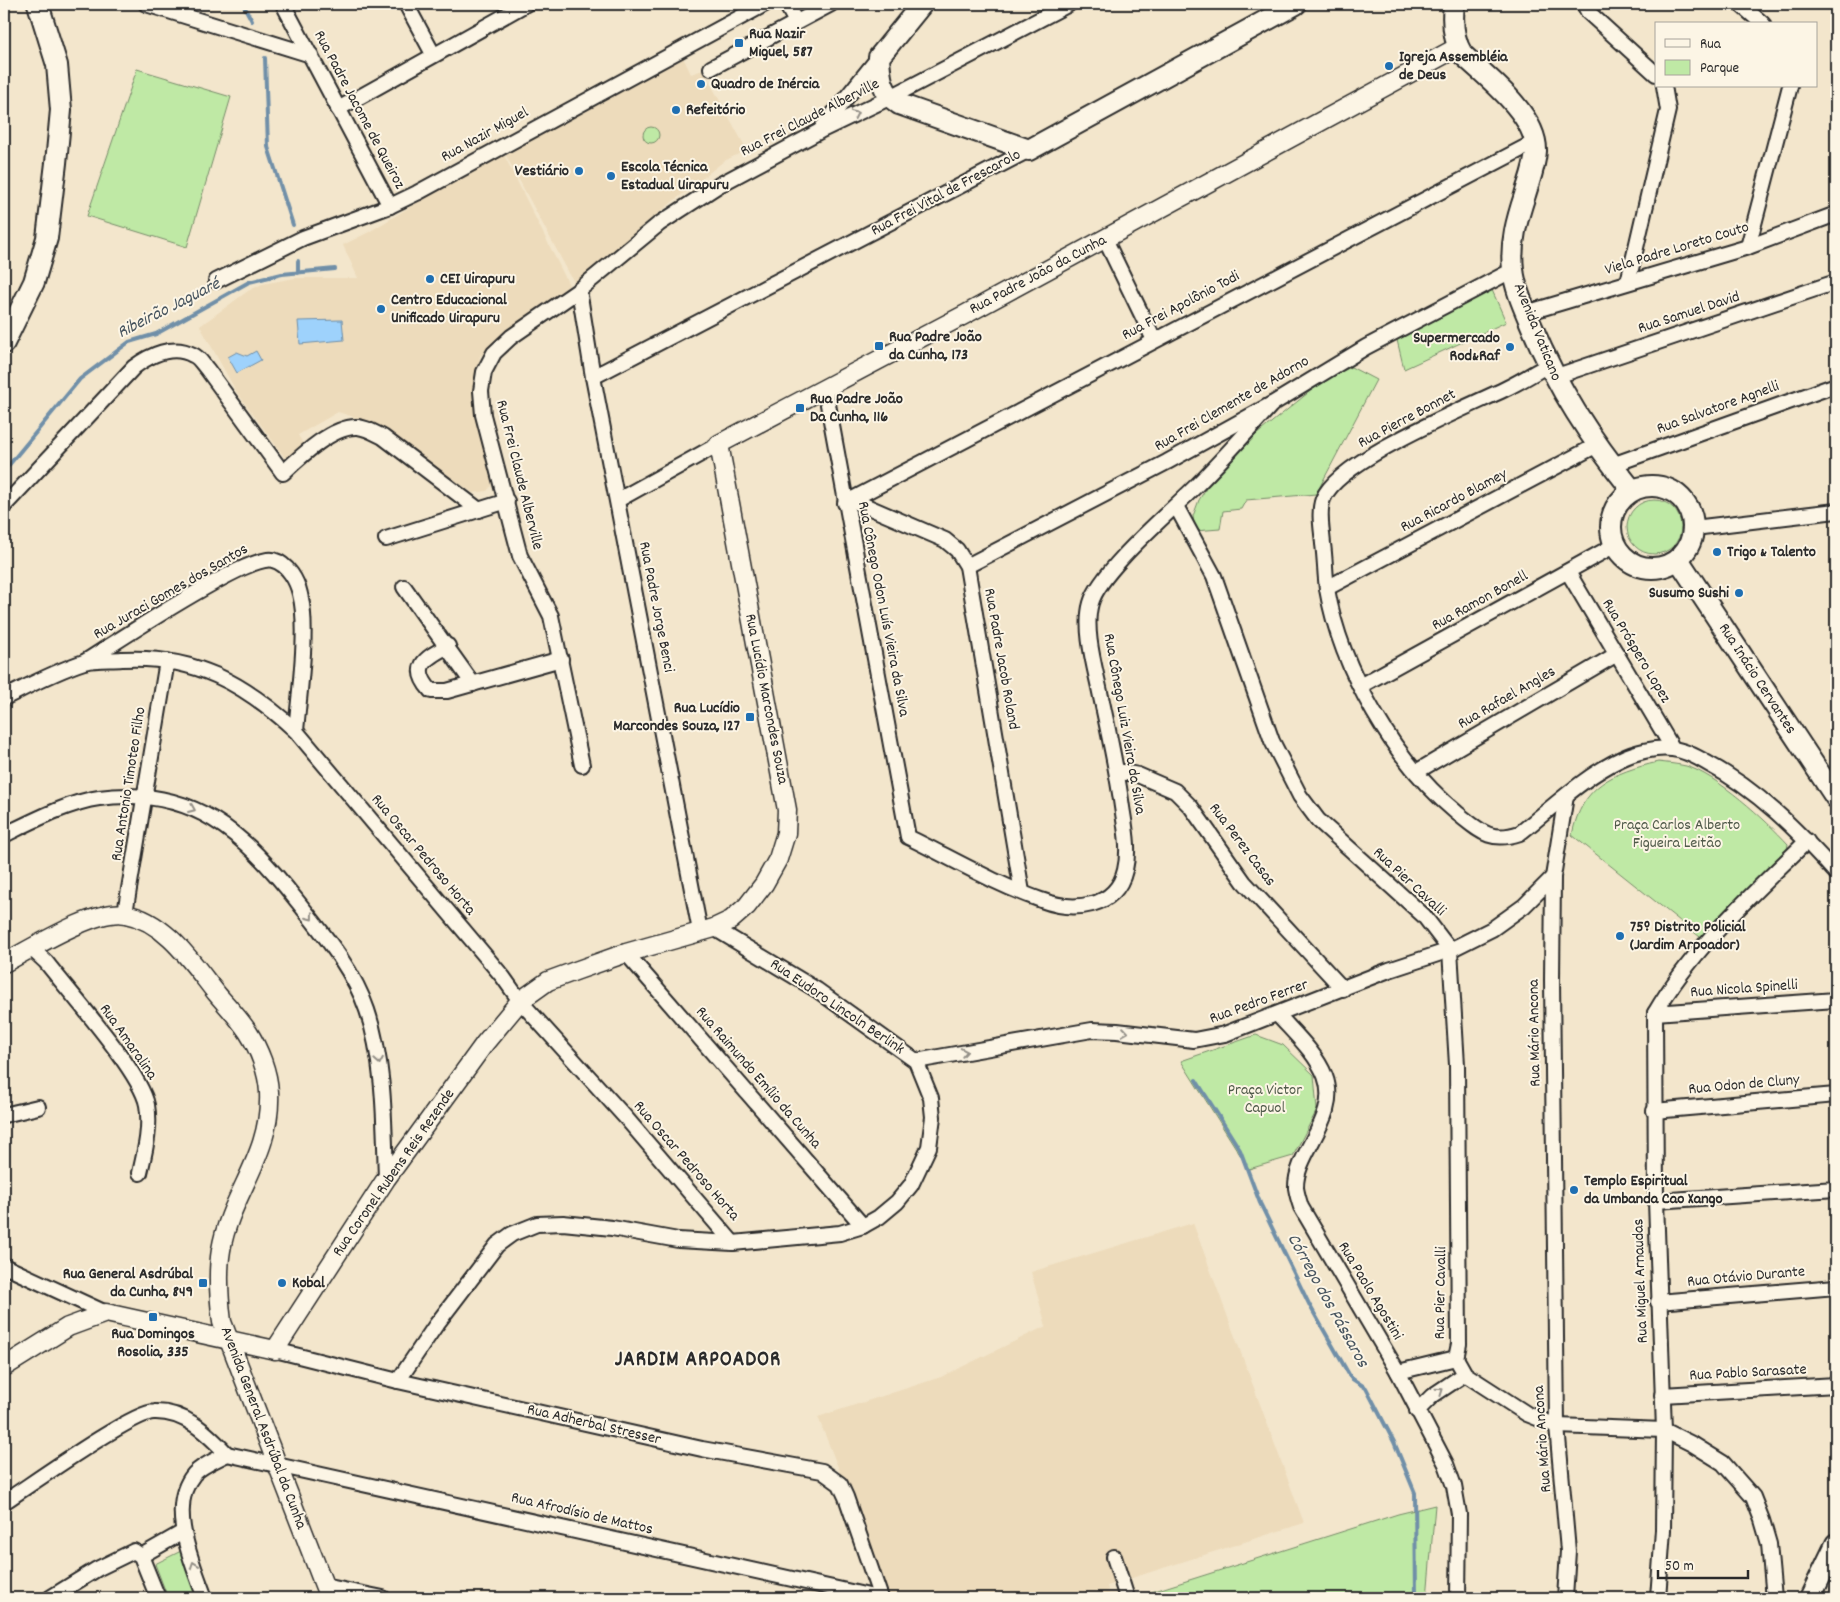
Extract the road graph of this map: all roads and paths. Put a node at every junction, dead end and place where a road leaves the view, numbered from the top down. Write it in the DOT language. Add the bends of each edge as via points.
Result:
graph roads {
  1 [pos="38,4"];
  2 [pos="146,4"];
  3 [pos="283,4"];
  4 [pos="406,4"];
  5 [pos="526,4"];
  6 [pos="765,4"];
  7 [pos="786,4"];
  8 [pos="831,4"];
  9 [pos="922,4"];
  10 [pos="1070,4"];
  11 [pos="1296,4"];
  12 [pos="1454,4"];
  13 [pos="1584,4"];
  14 [pos="1740,4"];
  15 [pos="796,22"];
  16 [pos="1761,22"];
  17 [pos="1458,46"];
  18 [pos="433,54"];
  19 [pos="310,55"];
  20 [pos="879,57"];
  21 [pos="711,68"];
  22 [pos="1655,73"];
  23 [pos="1664,88"];
  24 [pos="1789,88"];
  25 [pos="890,98"];
  26 [pos="338,109"];
  27 [pos="820,131"];
  28 [pos="1535,142"];
  29 [pos="1029,150"];
  30 [pos="390,206"];
  31 [pos="1836,214"];
  32 [pos="1105,239"];
  33 [pos="1748,246"];
  34 [pos="1513,270"];
  35 [pos="216,282"];
  36 [pos="1628,282"];
  37 [pos="1836,282"];
  38 [pos="579,290"];
  39 [pos="1526,312"];
  40 [pos="1154,340"];
  41 [pos="4,343"];
  42 [pos="1551,371"];
  43 [pos="593,377"];
  44 [pos="1836,385"];
  45 [pos="825,388"];
  46 [pos="1272,404"];
  47 [pos="719,444"];
  48 [pos="1597,444"];
  49 [pos="1612,465"];
  50 [pos="1632,490"];
  51 [pos="618,500"];
  52 [pos="507,501"];
  53 [pos="848,502"];
  54 [pos="4,506"];
  55 [pos="1176,506"];
  56 [pos="479,510"];
  57 [pos="1836,511"];
  58 [pos="1694,528"];
  59 [pos="386,539"];
  60 [pos="1614,545"];
  61 [pos="1678,559"];
  62 [pos="966,566"];
  63 [pos="1568,572"];
  64 [pos="404,587"];
  65 [pos="1327,588"];
  66 [pos="448,646"];
  67 [pos="1617,654"];
  68 [pos="560,660"];
  69 [pos="86,661"];
  70 [pos="167,661"];
  71 [pos="473,684"];
  72 [pos="1360,686"];
  73 [pos="4,698"];
  74 [pos="296,731"];
  75 [pos="1673,748"];
  76 [pos="582,765"];
  77 [pos="1117,771"];
  78 [pos="1416,772"];
  79 [pos="145,795"];
  80 [pos="1566,796"];
  81 [pos="1836,798"];
  82 [pos="4,836"];
  83 [pos="908,837"];
  84 [pos="1807,841"];
  85 [pos="1836,873"];
  86 [pos="1553,877"];
  87 [pos="1022,892"];
  88 [pos="125,914"];
  89 [pos="707,930"];
  90 [pos="32,949"];
  91 [pos="1450,950"];
  92 [pos="626,953"];
  93 [pos="4,963"];
  94 [pos="1343,988"];
  95 [pos="1836,1000"];
  96 [pos="520,1001"];
  97 [pos="1655,1013"];
  98 [pos="1278,1015"];
  99 [pos="916,1060"];
  100 [pos="1836,1095"];
  101 [pos="38,1107"];
  102 [pos="1654,1111"];
  103 [pos="4,1115"];
  104 [pos="140,1173"];
  105 [pos="386,1179"];
  106 [pos="1836,1189"];
  107 [pos="1656,1201"];
  108 [pos="863,1226"];
  109 [pos="733,1243"];
  110 [pos="4,1266"];
  111 [pos="1836,1287"];
  112 [pos="1658,1302"];
  113 [pos="106,1313"];
  114 [pos="227,1338"];
  115 [pos="275,1350"];
  116 [pos="1456,1358"];
  117 [pos="4,1368"];
  118 [pos="1398,1372"];
  119 [pos="1465,1374"];
  120 [pos="398,1381"];
  121 [pos="1836,1386"];
  122 [pos="1662,1395"];
  123 [pos="1417,1411"];
  124 [pos="1558,1426"];
  125 [pos="1664,1430"];
  126 [pos="227,1454"];
  127 [pos="277,1464"];
  128 [pos="4,1502"];
  129 [pos="182,1532"];
  130 [pos="1836,1544"];
  131 [pos="141,1556"];
  132 [pos="1114,1557"];
  133 [pos="1831,1567"];
  134 [pos="327,1592"];
  135 [pos="50,1598"];
  136 [pos="158,1598"];
  137 [pos="205,1598"];
  138 [pos="383,1598"];
  139 [pos="879,1598"];
  140 [pos="1127,1598"];
  141 [pos="1458,1598"];
  142 [pos="1565,1598"];
  143 [pos="1658,1598"];
  144 [pos="1774,1598"];
  145 [pos="1810,1598"];
  1 -- 41 [label="main road" via="57,65 61,110 56,163 47,238 37,274"];
  2 -- 19 [label="street"];
  3 -- 19 [label="street, Rua Padre Jacome de Queiroz"];
  4 -- 18 [label="street"];
  5 -- 18 [label="street"];
  6 -- 30 [label="street, Rua Nazir Miguel"];
  7 -- 15 [label="street"];
  8 -- 15 [label="street"];
  9 -- 20 [label="main road"];
  10 -- 25 [label="street, Rua Frei Claude Alberville"];
  11 -- 29 [label="main road, Rua Frei Vital de Frescarolo"];
  12 -- 17 [label="main road" via="1454,36"];
  13 -- 22 [label="street" via="1588,12"];
  14 -- 16 [label="street"];
  15 -- 21 [label="street"];
  17 -- 28 [label="main road, Avenida Vaticano" via="1462,54 1506,94 1525,120"];
  17 -- 32 [label="street, Rua Padre João da Cunha"];
  18 -- 26 [label="street"];
  19 -- 26 [label="street, Rua Padre Jacome de Queiroz"];
  20 -- 25 [label="main road" via="880,78"];
  20 -- 27 [label="street"];
  23 -- 36 [label="street" via="1668,110"];
  24 -- 33 [label="street"];
  27 -- 25 [label="street, Rua Frei Claude Alberville, one-way"];
  25 -- 29 [label="main road"];
  26 -- 30 [label="street, Rua Padre Jacome de Queiroz"];
  27 -- 38 [label="street, Rua Frei Claude Alberville" via="688,204"];
  28 -- 34 [label="main road, Avenida Vaticano" via="1534,167 1517,218 1512,250"];
  28 -- 40 [label="street, Rua Frei Apolônio Todi"];
  29 -- 43 [label="street, Rua Frei Vital de Frescarolo"];
  30 -- 35 [label="street, Rua Nazir Miguel" via="303,238"];
  31 -- 33 [label="street, Viela Padre Loreto Couto"];
  32 -- 40 [label="street"];
  32 -- 45 [label="street, Rua Padre João da Cunha"];
  33 -- 36 [label="street, Viela Padre Loreto Couto"];
  34 -- 39 [label="main road, Avenida Vaticano"];
  34 -- 46 [label="street, Rua Frei Clemente de Adorno" via="1366,347"];
  36 -- 39 [label="street, Viela Padre Loreto Couto"];
  37 -- 42 [label="street, Rua Samuel David"];
  38 -- 43 [label="street, Rua Padre Jorge Benci"];
  38 -- 52 [label="street, Rua Frei Claude Alberville" via="512,337 494,353 484,372 481,390 483,415"];
  39 -- 42 [label="main road, Avenida Vaticano"];
  40 -- 53 [label="street, Rua Frei Apolônio Todi"];
  42 -- 48 [label="main road, Avenida Vaticano"];
  42 -- 65 [label="street, Rua Pierre Bonnet" via="1507,388 1394,442 1354,467 1332,486 1323,499 1321,512"];
  43 -- 51 [label="street, Rua Padre Jorge Benci"];
  44 -- 49 [label="street, Rua Salvatore Agnelli"];
  45 -- 47 [label="street, Rua Padre João da Cunha"];
  45 -- 53 [label="street, Rua Cônego Odon Luís Vieira da Silva"];
  46 -- 55 [label="street, Rua Cônego Luiz Vieira da Silva"];
  46 -- 62 [label="street, Rua Frei Clemente de Adorno"];
  47 -- 51 [label="street, Rua Padre João da Cunha"];
  47 -- 89 [label="street, Rua Lucídio Marcondes Souza" via="787,810 786,833 778,859 764,884 732,920"];
  48 -- 49 [label="main road, Avenida Vaticano"];
  48 -- 65 [label="street, Rua Ricardo Blamey"];
  49 -- 50 [label="main road, Avenida Vaticano"];
  50 -- 58 [label="main road" via="1646,485 1674,491 1689,507"];
  50 -- 60 [label="main road" via="1622,497 1613,514 1611,532"];
  51 -- 89 [label="street, Rua Padre Jorge Benci"];
  52 -- 56 [label="street"];
  52 -- 68 [label="street, Rua Frei Claude Alberville" via="520,556 551,616"];
  53 -- 62 [label="street, Rua Padre Jacob Roland" via="945,540 957,550"];
  53 -- 83 [label="street, Rua Cônego Odon Luís Vieira da Silva"];
  54 -- 56 [label="street" via="134,367 149,356 184,352 195,355 283,474 335,432 346,428 368,430 383,437"];
  55 -- 77 [label="street, Rua Cônego Luiz Vieira da Silva" via="1100,584 1091,603 1088,620 1092,655"];
  55 -- 91 [label="street, Rua Pier Cavalli" via="1214,576 1272,741 1300,796 1324,827 1424,916"];
  56 -- 59 [label="street"];
  57 -- 58 [label="street"];
  58 -- 61 [label="main road" via="1692,540"];
  60 -- 61 [label="main road" via="1623,557 1643,567 1665,566"];
  60 -- 63 [label="street, Rua Ramon Bonell"];
  61 -- 81 [label="main road, Rua Inácio Cervantes"];
  62 -- 87 [label="street, Rua Padre Jacob Roland"];
  63 -- 67 [label="street, Rua Próspero Lopez"];
  63 -- 72 [label="street, Rua Ramon Bonell"];
  64 -- 66 [label="street"];
  65 -- 72 [label="street, Rua Pierre Bonnet"];
  66 -- 71 [label="street"];
  66 -- 71 [label="street" via="424,658 421,663 426,685 439,692"];
  67 -- 75 [label="street, Rua Próspero Lopez"];
  67 -- 78 [label="street, Rua Rafael Angles"];
  68 -- 71 [label="street"];
  68 -- 76 [label="street, Rua Frei Claude Alberville"];
  69 -- 70 [label="street, Rua Oscar Pedroso Horta" via="134,658"];
  69 -- 73 [label="street, Rua Oscar Pedroso Horta"];
  69 -- 74 [label="street, Rua Juraci Gomes dos Santos" via="236,571 253,563 274,560 296,581 301,596 303,621"];
  70 -- 74 [label="street, Rua Oscar Pedroso Horta" via="190,665 231,681 258,698"];
  70 -- 79 [label="street, Rua Antonio Timoteo Filho"];
  72 -- 78 [label="street, Rua Pierre Bonnet" via="1386,732"];
  74 -- 96 [label="street, Rua Oscar Pedroso Horta"];
  75 -- 80 [label="street" via="1622,758 1594,773"];
  75 -- 84 [label="street" via="1732,776"];
  77 -- 87 [label="street, Rua Cônego Luiz Vieira da Silva" via="1127,841 1126,869 1119,887 1102,901 1085,906 1042,901"];
  77 -- 94 [label="street, Rua Perez Casas" via="1138,775 1175,791 1191,807 1244,882"];
  78 -- 80 [label="street, Rua Pierre Bonnet" via="1435,795 1475,828 1492,837 1507,838 1520,834"];
  79 -- 82 [label="street" via="97,798 57,811"];
  79 -- 88 [label="street, Rua Antonio Timoteo Filho"];
  79 -- 105 [label="street, one-way" via="185,806 218,820 242,839 284,884 339,954 366,1009 379,1061"];
  80 -- 86 [label="street, Rua Mário Ancona"];
  83 -- 87 [label="street, Rua Cônego Luiz Vieira da Silva"];
  84 -- 85 [label="street"];
  84 -- 97 [label="street, Rua Miguel Arnaudas" via="1694,958"];
  86 -- 91 [label="street, Rua Pedro Ferrer" via="1524,906 1492,929"];
  86 -- 124 [label="street, Rua Mário Ancona"];
  88 -- 90 [label="street, Avenida General Asdrúbal da Cunha" via="107,914"];
  88 -- 114 [label="street, Avenida General Asdrúbal da Cunha" via="153,925 178,946 249,1032 265,1067 269,1092 260,1154 221,1249 219,1290"];
  89 -- 92 [label="street"];
  89 -- 99 [label="street, Rua Eudoro Lincoln Berlink" via="817,990"];
  90 -- 93 [label="street, Avenida General Asdrúbal da Cunha"];
  90 -- 104 [label="street, Rua Amaralina" via="46,962 141,1088 148,1118"];
  91 -- 94 [label="street, Rua Pedro Ferrer"];
  91 -- 116 [label="street, Rua Pier Cavalli" via="1460,1259"];
  92 -- 96 [label="street" via="548,981"];
  92 -- 108 [label="street, Rua Raimundo Emílio da Cunha"];
  94 -- 98 [label="street, Rua Pedro Ferrer"];
  95 -- 97 [label="street, Rua Nicola Spinelli"];
  96 -- 105 [label="street, Rua Coronel Rubens Reis Rezende" via="485,1043"];
  96 -- 109 [label="street, Rua Oscar Pedroso Horta"];
  97 -- 102 [label="street, Rua Miguel Arnaudas"];
  99 -- 98 [label="street, Rua Pedro Ferrer, one-way" via="1092,1030 1209,1039"];
  98 -- 118 [label="street, Rua Paolo Agostini" via="1316,1060 1325,1076 1329,1094 1320,1126 1300,1170 1296,1188 1301,1207"];
  99 -- 108 [label="street, Rua Eudoro Lincoln Berlink" via="931,1098 933,1117 929,1147 911,1185 898,1202"];
  100 -- 102 [label="street, Rua Odon de Cluny"];
  101 -- 103 [label="street"];
  102 -- 107 [label="street, Rua Miguel Arnaudas"];
  105 -- 115 [label="street, Rua Coronel Rubens Reis Rezende"];
  106 -- 107 [label="street"];
  107 -- 112 [label="street, Rua Miguel Arnaudas"];
  108 -- 109 [label="street, Rua Eudoro Lincoln Berlink" via="840,1233"];
  109 -- 120 [label="street, Rua Eudoro Lincoln Berlink" via="678,1240 563,1223 537,1224 512,1234 497,1245 476,1270"];
  110 -- 113 [label="street"];
  111 -- 112 [label="street, Rua Otávio Durante"];
  112 -- 122 [label="street, Rua Miguel Arnaudas"];
  113 -- 114 [label="street, Rua Adherbal Stresser"];
  113 -- 117 [label="street" via="68,1327"];
  114 -- 115 [label="street, Rua Adherbal Stresser"];
  114 -- 127 [label="street, Avenida General Asdrúbal da Cunha"];
  115 -- 120 [label="street, Rua Adherbal Stresser"];
  116 -- 118 [label="street"];
  116 -- 119 [label="street"];
  118 -- 123 [label="street, Rua Paolo Agostini"];
  123 -- 119 [label="street, one-way" via="1432,1396"];
  119 -- 124 [label="street" via="1527,1414"];
  120 -- 139 [label="street, Rua Adherbal Stresser" via="702,1449 822,1471 840,1484 846,1497"];
  121 -- 122 [label="street, Rua Pablo Sarasate"];
  122 -- 125 [label="street, Rua Miguel Arnaudas"];
  123 -- 141 [label="street, Rua Paolo Agostini" via="1446,1464 1454,1486 1460,1514"];
  124 -- 125 [label="street"];
  124 -- 142 [label="street, Rua Mário Ancona" via="1568,1522"];
  125 -- 143 [label="street, Rua Miguel Arnaudas" via="1663,1530"];
  125 -- 144 [label="street" via="1722,1463 1753,1497 1768,1544"];
  126 -- 127 [label="street, Rua Afrodísio de Mattos"];
  126 -- 128 [label="street" via="199,1426 185,1419 152,1412 126,1423"];
  126 -- 129 [label="street" via="195,1472 187,1483"];
  127 -- 134 [label="street, Avenida General Asdrúbal da Cunha"];
  127 -- 139 [label="street, Rua Afrodísio de Mattos"];
  129 -- 131 [label="street"];
  137 -- 129 [label="street, one-way"];
  130 -- 133 [label="main road"];
  131 -- 135 [label="street" via="131,1551"];
  131 -- 136 [label="street"];
  132 -- 140 [label="street"];
  133 -- 145 [label="main road"];
  134 -- 138 [label="street"];
}
